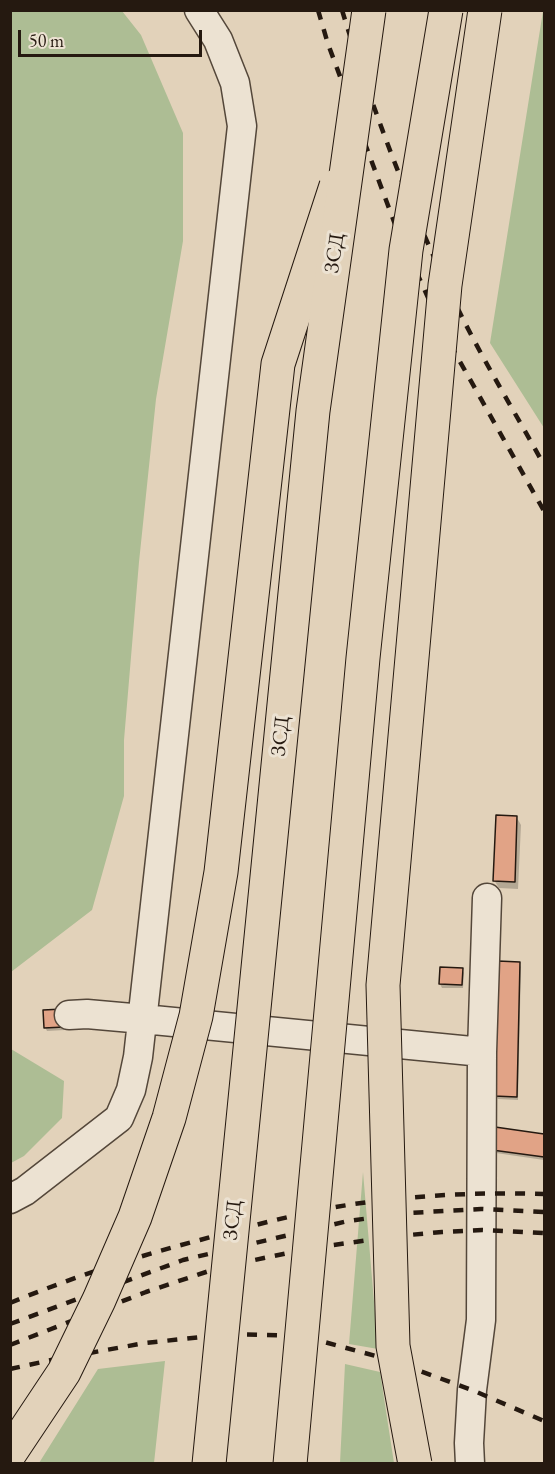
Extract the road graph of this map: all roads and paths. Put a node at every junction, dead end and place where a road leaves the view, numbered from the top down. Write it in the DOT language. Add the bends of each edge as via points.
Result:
graph roads {
  1 [pos="199,10"];
  2 [pos="369,10"];
  3 [pos="446,10"];
  4 [pos="485,10"];
  5 [pos="350,142"];
  6 [pos="487,898"];
  7 [pos="69,1015"];
  8 [pos="143,1019"];
  9 [pos="482,1052"];
  10 [pos="10,1199"];
  11 [pos="10,1453"];
  12 [pos="208,1464"];
  13 [pos="290,1464"];
  14 [pos="415,1464"];
  15 [pos="470,1464"];
  1 -- 8 [label="street" via="218,40 235,83 242,126"];
  2 -- 5 [label="main road, ЗСД, bridge"];
  3 -- 13 [label="main road, bridge" via="404,273 363,658"];
  4 -- 14 [label="main road, bridge" via="445,285 383,985 393,1346"];
  5 -- 11 [label="main road, bridge" via="278,364 221,872 196,1016 169,1118 135,1217 64,1372"];
  5 -- 12 [label="main road, ЗСД, bridge" via="313,411"];
  6 -- 9 [label="street"];
  7 -- 8 [label="street"];
  8 -- 9 [label="street"];
  8 -- 10 [label="street" via="131,1090 118,1118"];
  9 -- 15 [label="street" via="481,1320 472,1390"];
}
